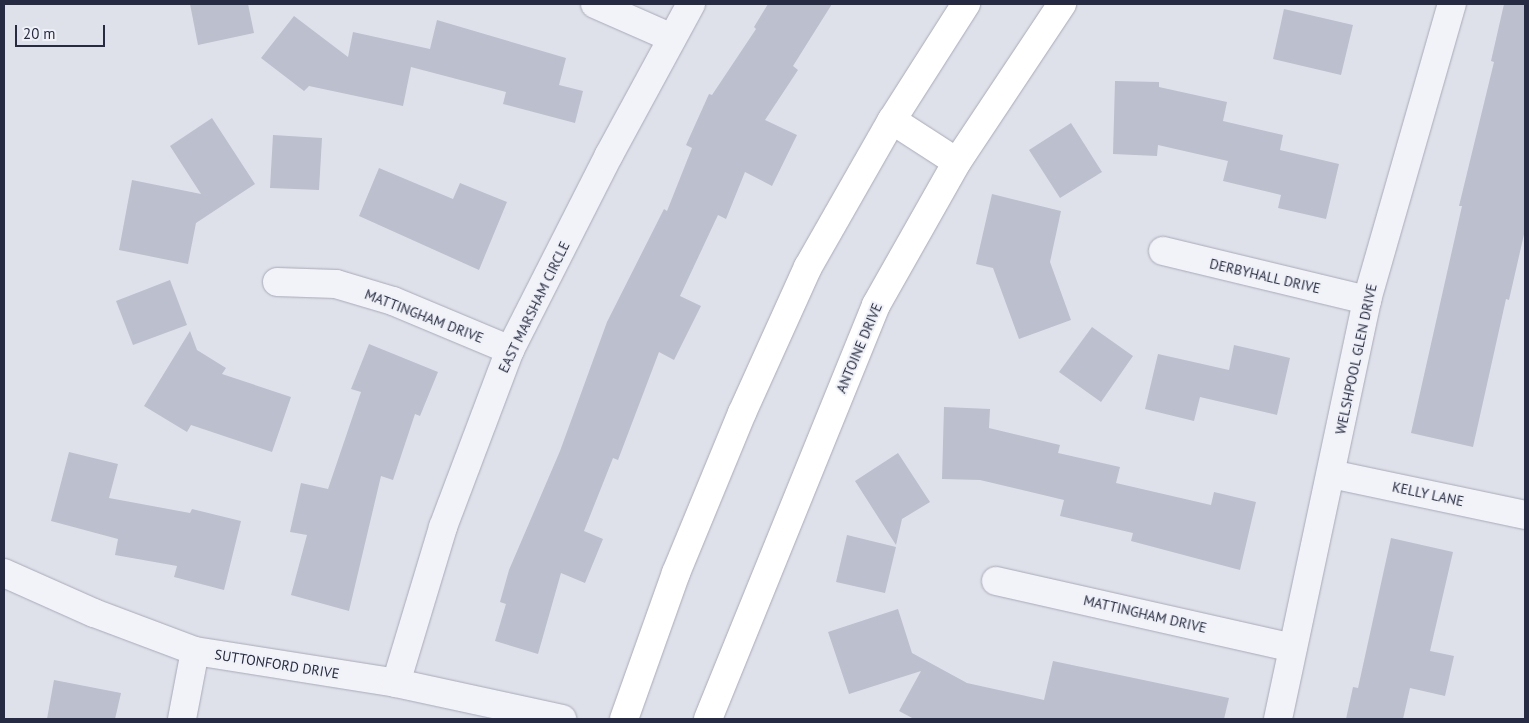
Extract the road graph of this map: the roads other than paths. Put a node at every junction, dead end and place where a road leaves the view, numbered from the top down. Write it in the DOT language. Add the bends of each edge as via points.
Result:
graph roads {
  1 [pos="595,4"];
  2 [pos="691,4"];
  3 [pos="966,4"];
  4 [pos="1062,4"];
  5 [pos="1452,4"];
  6 [pos="672,38"];
  7 [pos="892,120"];
  8 [pos="957,162"];
  9 [pos="1162,252"];
  10 [pos="278,282"];
  11 [pos="1367,300"];
  12 [pos="510,350"];
  13 [pos="1331,474"];
  14 [pos="1525,515"];
  15 [pos="4,573"];
  16 [pos="996,581"];
  17 [pos="1293,648"];
  18 [pos="195,651"];
  19 [pos="396,683"];
  20 [pos="182,719"];
  21 [pos="562,719"];
  22 [pos="624,719"];
  23 [pos="708,719"];
  24 [pos="1278,719"];
  1 -- 6 [label="street"];
  2 -- 6 [label="street, EAST MARSHAM CIRCLE"];
  3 -- 7 [label="main road"];
  4 -- 8 [label="main road, ANTOINE DRIVE"];
  5 -- 11 [label="street, WELSHPOOL GLEN DRIVE"];
  6 -- 12 [label="street, EAST MARSHAM CIRCLE"];
  7 -- 8 [label="main road"];
  7 -- 22 [label="main road" via="808,267 742,413 676,573"];
  8 -- 23 [label="main road, ANTOINE DRIVE" via="876,305"];
  9 -- 11 [label="street, DERBYHALL DRIVE"];
  10 -- 12 [label="street, MATTINGHAM DRIVE" via="336,284 377,296"];
  11 -- 13 [label="street, WELSHPOOL GLEN DRIVE"];
  12 -- 19 [label="street, EAST MARSHAM CIRCLE" via="443,526"];
  13 -- 14 [label="street, KELLY LANE"];
  13 -- 17 [label="street, WELSHPOOL GLEN DRIVE"];
  15 -- 18 [label="street, SUTTONFORD DRIVE" via="94,613"];
  16 -- 17 [label="street, MATTINGHAM DRIVE"];
  17 -- 24 [label="street, WELSHPOOL GLEN DRIVE"];
  18 -- 19 [label="street, SUTTONFORD DRIVE"];
  18 -- 20 [label="street"];
  19 -- 21 [label="street, SUTTONFORD DRIVE"];
}
